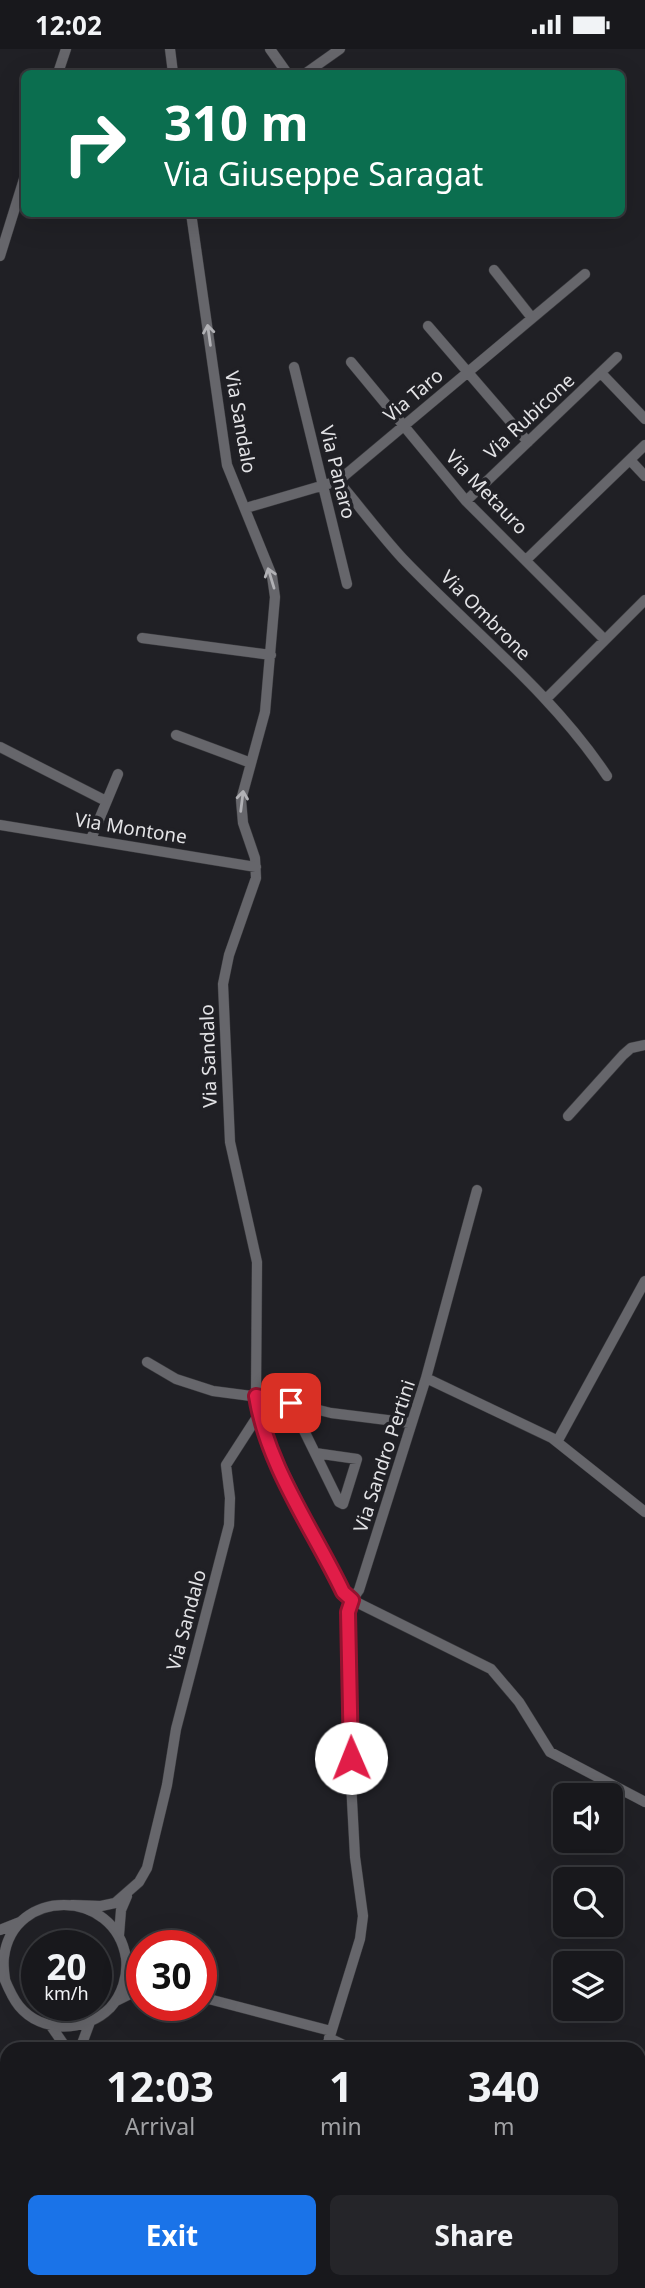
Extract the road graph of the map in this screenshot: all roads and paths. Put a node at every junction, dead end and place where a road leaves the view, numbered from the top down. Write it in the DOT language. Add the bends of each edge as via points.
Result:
graph roads {
  1 [pos="66,49"];
  2 [pos="170,49"];
  3 [pos="270,49"];
  4 [pos="340,49"];
  5 [pos="59,70"];
  6 [pos="173,70"];
  7 [pos="285,70"];
  8 [pos="310,70"];
  9 [pos="21,189"];
  10 [pos="192,217"];
  11 [pos="0,256"];
  12 [pos="494,270"];
  13 [pos="585,274"];
  14 [pos="532,318"];
  15 [pos="428,326"];
  16 [pos="617,357"];
  17 [pos="351,362"];
  18 [pos="294,367"];
  19 [pos="467,372"];
  20 [pos="601,373"];
  21 [pos="645,419"];
  22 [pos="403,425"];
  23 [pos="528,442"];
  24 [pos="645,445"];
  25 [pos="630,460"];
  26 [pos="645,476"];
  27 [pos="338,481"];
  28 [pos="324,487"];
  29 [pos="466,501"];
  30 [pos="246,508"];
  31 [pos="527,559"];
  32 [pos="346,585"];
  33 [pos="645,600"];
  34 [pos="142,638"];
  35 [pos="606,640"];
  36 [pos="271,655"];
  37 [pos="546,699"];
  38 [pos="176,735"];
  39 [pos="0,747"];
  40 [pos="251,763"];
  41 [pos="118,774"];
  42 [pos="607,776"];
  43 [pos="106,801"];
  44 [pos="0,825"];
  45 [pos="91,839"];
  46 [pos="256,867"];
  47 [pos="645,1045"];
  48 [pos="568,1116"];
  49 [pos="477,1190"];
  50 [pos="645,1281"];
  51 [pos="147,1362"];
  52 [pos="426,1378"];
  53 [pos="256,1396"];
  54 [pos="291,1403"];
  55 [pos="259,1414"];
  56 [pos="411,1423"];
  57 [pos="557,1442"];
  58 [pos="315,1453"];
  59 [pos="645,1512"];
  60 [pos="352,1600"];
  61 [pos="645,1802"];
  62 [pos="132,1890"];
  63 [pos="73,1905"];
  64 [pos="23,1920"];
  65 [pos="0,1930"];
  66 [pos="119,1935"];
  67 [pos="124,1947"];
  68 [pos="126,1952"];
  69 [pos="0,1968"];
  70 [pos="5,1979"];
  71 [pos="126,1995"];
  72 [pos="217,2002"];
  73 [pos="115,2003"];
  74 [pos="90,2022"];
  75 [pos="51,2026"];
  76 [pos="330,2035"];
  77 [pos="62,2042"];
  78 [pos="83,2042"];
  79 [pos="328,2042"];
  80 [pos="341,2042"];
  1 -- 5 [label="street"];
  2 -- 6 [label="street"];
  3 -- 7 [label="street"];
  4 -- 8 [label="street"];
  9 -- 11 [label="street"];
  30 -- 10 [label="street, Via Sandalo, one-way" via="227,464"];
  12 -- 14 [label="street"];
  13 -- 14 [label="street, Via Taro"];
  14 -- 19 [label="street, Via Taro"];
  15 -- 19 [label="street"];
  16 -- 20 [label="street, Via Rubicone"];
  17 -- 22 [label="street, Via Metauro"];
  18 -- 28 [label="street, Via Panaro"];
  19 -- 22 [label="street, Via Taro"];
  19 -- 23 [label="street"];
  20 -- 21 [label="street"];
  20 -- 23 [label="street, Via Rubicone"];
  22 -- 27 [label="street, Via Taro"];
  22 -- 29 [label="street, Via Metauro"];
  23 -- 29 [label="street, Via Rubicone"];
  24 -- 25 [label="street"];
  25 -- 26 [label="street"];
  25 -- 31 [label="street"];
  27 -- 28 [label="street, Via Taro"];
  27 -- 37 [label="street, Via Ombrone" via="402,558"];
  28 -- 30 [label="street, Via Taro"];
  28 -- 32 [label="street, Via Panaro"];
  29 -- 31 [label="street, Via Metauro"];
  36 -- 30 [label="street, Via Sandalo, one-way" via="274,585"];
  31 -- 35 [label="street, Via Metauro"];
  33 -- 35 [label="street"];
  34 -- 36 [label="street"];
  35 -- 37 [label="street"];
  36 -- 40 [label="street, Via Sandalo" via="265,712"];
  37 -- 42 [label="street, Via Ombrone"];
  38 -- 40 [label="street"];
  39 -- 43 [label="street"];
  46 -- 40 [label="street, Via Sandalo, one-way" via="240,812"];
  41 -- 43 [label="street"];
  43 -- 45 [label="street"];
  44 -- 45 [label="street, Via Montone"];
  45 -- 46 [label="street, Via Montone"];
  46 -- 53 [label="street, Via Sandalo" via="253,889 229,955 223,997 230,1142 257,1262"];
  47 -- 48 [label="street" via="623,1055"];
  49 -- 52 [label="street"];
  50 -- 57 [label="street"];
  51 -- 53 [label="street" via="201,1388"];
  52 -- 56 [label="street, Via Sandro Pertini"];
  52 -- 57 [label="street, Via Sandro Pertini"];
  53 -- 54 [label="street"];
  53 -- 55 [label="street, Via Sandalo"];
  54 -- 56 [label="street"];
  54 -- 58 [label="street"];
  55 -- 60 [label="street" via="302,1512 343,1592"];
  55 -- 62 [label="street, Via Sandalo" via="226,1465 229,1525 176,1729 152,1849 144,1875"];
  56 -- 60 [label="street, Via Sandro Pertini"];
  57 -- 59 [label="street, Via Sandro Pertini"];
  58 -- 58 [label="street" via="339,1502 343,1504 357,1459"];
  60 -- 61 [label="street" via="491,1669 519,1702 550,1752"];
  60 -- 76 [label="street, Via Sandro Pertini" via="348,1612 351,1782 363,1916"];
  62 -- 63 [label="street" via="109,1905"];
  62 -- 66 [label="street, Via Sandalo" via="121,1910"];
  63 -- 64 [label="street" via="47,1907"];
  63 -- 66 [label="street" via="107,1920"];
  64 -- 65 [label="street"];
  64 -- 70 [label="street" via="10,1937"];
  66 -- 67 [label="street"];
  67 -- 68 [label="street"];
  67 -- 73 [label="street" via="124,1985"];
  69 -- 70 [label="street"];
  70 -- 75 [label="street" via="21,2009"];
  71 -- 73 [label="street"];
  72 -- 76 [label="street"];
  73 -- 74 [label="street"];
  74 -- 75 [label="street"];
  74 -- 78 [label="street"];
  75 -- 77 [label="street"];
  76 -- 79 [label="street, Via Sandro Pertini"];
  76 -- 80 [label="street"];
}
